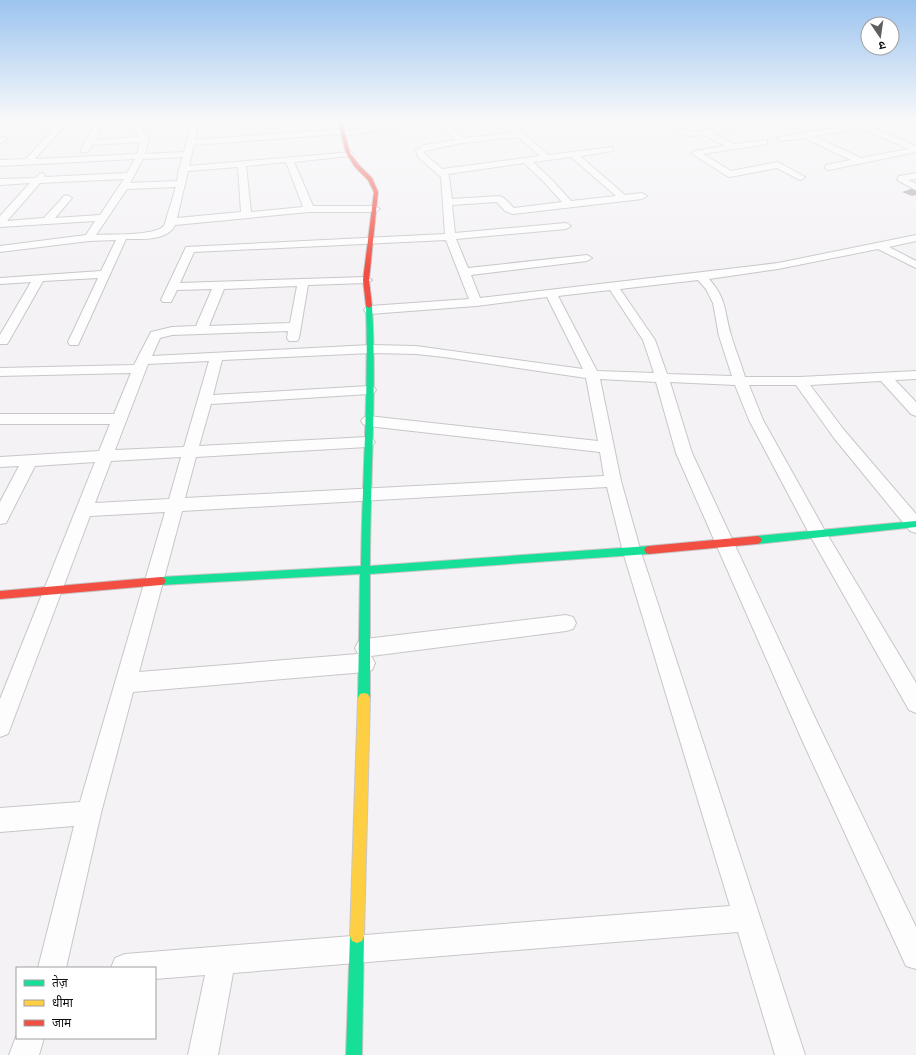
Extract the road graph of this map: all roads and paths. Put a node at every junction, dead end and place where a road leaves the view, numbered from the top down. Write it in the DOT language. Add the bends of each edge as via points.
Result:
graph roads {
  1 [pos="46,171"];
  2 [pos="132,171"];
  3 [pos="183,171"];
  4 [pos="243,171"];
  5 [pos="293,171"];
  6 [pos="364,171"];
  7 [pos="446,171"];
  8 [pos="538,171"];
  9 [pos="593,171"];
  10 [pos="725,171"];
  11 [pos="745,171"];
  12 [pos="790,171"];
  13 [pos="441,172"];
  14 [pos="129,176"];
  15 [pos="916,176"];
  16 [pos="801,177"];
  17 [pos="37,181"];
  18 [pos="0,182"];
  19 [pos="180,184"];
  20 [pos="123,186"];
  21 [pos="916,187"];
  22 [pos="642,196"];
  23 [pos="66,198"];
  24 [pos="623,198"];
  25 [pos="6,201"];
  26 [pos="18,201"];
  27 [pos="447,202"];
  28 [pos="568,204"];
  29 [pos="375,209"];
  30 [pos="309,210"];
  31 [pos="246,215"];
  32 [pos="102,218"];
  33 [pos="47,221"];
  34 [pos="170,222"];
  35 [pos="0,223"];
  36 [pos="566,226"];
  37 [pos="122,237"];
  38 [pos="450,237"];
  39 [pos="89,238"];
  40 [pos="916,238"];
  41 [pos="372,241"];
  42 [pos="880,246"];
  43 [pos="0,249"];
  44 [pos="587,258"];
  45 [pos="916,265"];
  46 [pos="465,272"];
  47 [pos="105,274"];
  48 [pos="701,277"];
  49 [pos="39,279"];
  50 [pos="366,280"];
  51 [pos="0,281"];
  52 [pos="303,282"];
  53 [pos="219,286"];
  54 [pos="172,288"];
  55 [pos="614,288"];
  56 [pos="551,294"];
  57 [pos="167,300"];
  58 [pos="476,302"];
  59 [pos="370,310"];
  60 [pos="295,327"];
  61 [pos="201,330"];
  62 [pos="3,341"];
  63 [pos="74,342"];
  64 [pos="371,349"];
  65 [pos="291,352"];
  66 [pos="217,356"];
  67 [pos="141,365"];
  68 [pos="0,372"];
  69 [pos="592,375"];
  70 [pos="916,375"];
  71 [pos="884,377"];
  72 [pos="662,378"];
  73 [pos="740,381"];
  74 [pos="800,381"];
  75 [pos="368,390"];
  76 [pos="204,400"];
  77 [pos="916,411"];
  78 [pos="0,419"];
  79 [pos="119,419"];
  80 [pos="368,421"];
  81 [pos="367,442"];
  82 [pos="606,447"];
  83 [pos="190,452"];
  84 [pos="104,457"];
  85 [pos="30,461"];
  86 [pos="0,462"];
  87 [pos="613,481"];
  88 [pos="366,494"];
  89 [pos="175,504"];
  90 [pos="83,510"];
  91 [pos="0,518"];
  92 [pos="915,525"];
  93 [pos="818,534"];
  94 [pos="724,543"];
  95 [pos="632,552"];
  96 [pos="365,570"];
  97 [pos="153,582"];
  98 [pos="52,590"];
  99 [pos="0,595"];
  100 [pos="566,623"];
  101 [pos="365,656"];
  102 [pos="125,683"];
  103 [pos="916,704"];
  104 [pos="0,726"];
  105 [pos="89,813"];
  106 [pos="0,820"];
  107 [pos="747,918"];
  108 [pos="357,949"];
  109 [pos="916,956"];
  110 [pos="222,960"];
  111 [pos="52,967"];
  112 [pos="136,967"];
  113 [pos="30,1039"];
  114 [pos="24,1055"];
  115 [pos="203,1055"];
  116 [pos="354,1055"];
  117 [pos="790,1055"];
  1 -- 17 [label="street"];
  2 -- 14 [label="street"];
  3 -- 19 [label="street"];
  4 -- 31 [label="street"];
  5 -- 30 [label="street"];
  6 -- 29 [label="street" via="374,183"];
  7 -- 13 [label="street"];
  8 -- 28 [label="street"];
  9 -- 24 [label="street"];
  10 -- 11 [label="street" via="730,174"];
  12 -- 16 [label="street"];
  13 -- 27 [label="street" via="446,180"];
  14 -- 17 [label="street"];
  14 -- 20 [label="street"];
  15 -- 21 [label="street" via="901,180"];
  17 -- 18 [label="street"];
  17 -- 26 [label="street"];
  19 -- 20 [label="street"];
  19 -- 34 [label="street"];
  20 -- 32 [label="street"];
  22 -- 24 [label="street"];
  23 -- 33 [label="street"];
  24 -- 28 [label="street"];
  25 -- 26 [label="street"];
  26 -- 35 [label="street"];
  27 -- 28 [label="street" via="500,200 513,211"];
  27 -- 38 [label="street"];
  29 -- 30 [label="street"];
  29 -- 41 [label="street"];
  30 -- 31 [label="street"];
  31 -- 34 [label="street"];
  32 -- 33 [label="street"];
  32 -- 39 [label="street"];
  33 -- 35 [label="street"];
  34 -- 37 [label="street" via="165,231 158,234"];
  36 -- 38 [label="street"];
  37 -- 39 [label="street"];
  37 -- 47 [label="street"];
  38 -- 41 [label="street"];
  38 -- 46 [label="street"];
  39 -- 43 [label="street"];
  40 -- 42 [label="street"];
  41 -- 50 [label="street"];
  41 -- 54 [label="street" via="190,249"];
  42 -- 45 [label="street"];
  42 -- 48 [label="street" via="778,266"];
  44 -- 46 [label="street"];
  46 -- 58 [label="street"];
  47 -- 49 [label="street"];
  47 -- 63 [label="street"];
  48 -- 55 [label="street"];
  48 -- 73 [label="street" via="719,303 725,336"];
  49 -- 51 [label="street"];
  49 -- 62 [label="street"];
  50 -- 52 [label="street"];
  50 -- 59 [label="street"];
  52 -- 53 [label="street"];
  52 -- 60 [label="street"];
  53 -- 54 [label="street"];
  53 -- 61 [label="street"];
  54 -- 57 [label="street"];
  55 -- 56 [label="street"];
  55 -- 72 [label="street" via="649,340"];
  56 -- 58 [label="street"];
  56 -- 69 [label="street"];
  58 -- 59 [label="street"];
  59 -- 64 [label="street"];
  60 -- 61 [label="street"];
  60 -- 65 [label="street"];
  61 -- 67 [label="street" via="156,334"];
  64 -- 65 [label="street"];
  64 -- 69 [label="street" via="444,352"];
  64 -- 75 [label="street"];
  65 -- 66 [label="street"];
  66 -- 67 [label="street"];
  66 -- 76 [label="street"];
  67 -- 68 [label="street"];
  67 -- 79 [label="street"];
  69 -- 72 [label="street"];
  69 -- 82 [label="street"];
  70 -- 71 [label="street"];
  71 -- 74 [label="street"];
  71 -- 77 [label="street"];
  72 -- 73 [label="street"];
  72 -- 94 [label="street" via="684,453"];
  73 -- 74 [label="street"];
  73 -- 93 [label="street" via="756,420"];
  74 -- 92 [label="street" via="839,434"];
  75 -- 76 [label="street"];
  75 -- 80 [label="street"];
  76 -- 83 [label="street"];
  78 -- 79 [label="street"];
  79 -- 84 [label="street"];
  80 -- 81 [label="street"];
  80 -- 82 [label="street"];
  81 -- 83 [label="street"];
  81 -- 88 [label="street"];
  82 -- 87 [label="street"];
  83 -- 84 [label="street"];
  83 -- 89 [label="street"];
  84 -- 85 [label="street"];
  84 -- 90 [label="street"];
  85 -- 86 [label="street"];
  85 -- 91 [label="street"];
  87 -- 88 [label="street"];
  87 -- 95 [label="street"];
  88 -- 89 [label="street"];
  88 -- 96 [label="street"];
  89 -- 90 [label="street"];
  89 -- 97 [label="street"];
  90 -- 98 [label="street"];
  92 -- 93 [label="street"];
  93 -- 94 [label="street"];
  93 -- 103 [label="street"];
  94 -- 95 [label="street"];
  94 -- 109 [label="street"];
  95 -- 96 [label="street"];
  95 -- 107 [label="street"];
  96 -- 97 [label="street"];
  96 -- 101 [label="street"];
  97 -- 98 [label="street"];
  97 -- 102 [label="street"];
  98 -- 99 [label="street"];
  98 -- 104 [label="street"];
  100 -- 101 [label="street"];
  101 -- 102 [label="street"];
  101 -- 108 [label="street"];
  102 -- 105 [label="street"];
  105 -- 106 [label="street"];
  105 -- 111 [label="street"];
  107 -- 108 [label="street"];
  107 -- 117 [label="street"];
  108 -- 110 [label="street"];
  108 -- 116 [label="street"];
  110 -- 112 [label="street"];
  110 -- 115 [label="street"];
  113 -- 114 [label="street"];
}
